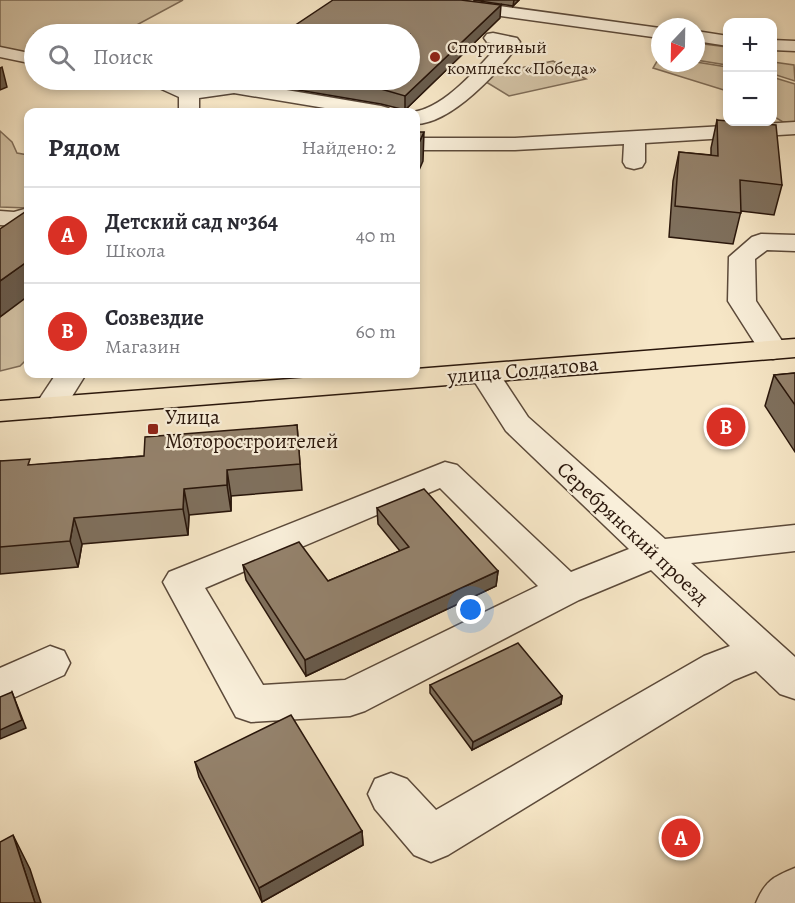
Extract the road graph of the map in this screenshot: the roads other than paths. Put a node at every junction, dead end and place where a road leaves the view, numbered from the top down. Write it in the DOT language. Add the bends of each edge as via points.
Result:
graph roads {
  1 [pos="421,0"];
  2 [pos="651,34"];
  3 [pos="493,38"];
  4 [pos="705,38"];
  5 [pos="723,40"];
  6 [pos="777,45"];
  7 [pos="795,46"];
  8 [pos="0,52"];
  9 [pos="24,57"];
  10 [pos="172,90"];
  11 [pos="226,90"];
  12 [pos="252,90"];
  13 [pos="190,103"];
  14 [pos="253,108"];
  15 [pos="357,108"];
  16 [pos="420,118"];
  17 [pos="795,128"];
  18 [pos="635,137"];
  19 [pos="420,144"];
  20 [pos="634,162"];
  21 [pos="24,216"];
  22 [pos="0,218"];
  23 [pos="795,243"];
  24 [pos="784,349"];
  25 [pos="483,373"];
  26 [pos="68,378"];
  27 [pos="419,378"];
  28 [pos="420,378"];
  29 [pos="50,407"];
  30 [pos="0,411"];
  31 [pos="795,538"];
  32 [pos="656,554"];
  33 [pos="565,590"];
  34 [pos="761,651"];
  35 [pos="50,663"];
  36 [pos="795,682"];
  37 [pos="0,687"];
  38 [pos="391,794"];
  39 [pos="795,893"];
  40 [pos="781,903"];
  1 -- 2 [label="street"];
  3 -- 16 [label="street" via="511,42 459,98 449,101 432,116"];
  4 -- 5 [label="street"];
  6 -- 7 [label="street"];
  8 -- 9 [label="street"];
  10 -- 13 [label="street"];
  11 -- 13 [label="street"];
  12 -- 15 [label="street"];
  13 -- 14 [label="street" via="210,101"];
  17 -- 18 [label="street"];
  18 -- 19 [label="street" via="515,144"];
  18 -- 20 [label="street"];
  21 -- 22 [label="street"];
  23 -- 24 [label="street" via="761,242 742,257 742,301"];
  24 -- 25 [label="main road, улица Солдатова"];
  25 -- 28 [label="main road, улица Солдатова"];
  25 -- 32 [label="street, Серебрянский проезд" via="517,424"];
  26 -- 29 [label="street"];
  27 -- 29 [label="main road, улица Солдатова"];
  29 -- 30 [label="main road, улица Солдатова"];
  31 -- 32 [label="street"];
  32 -- 33 [label="street"];
  32 -- 34 [label="street, Серебрянский проезд"];
  33 -- 33 [label="street" via="445,473 182,582 250,704 350,698"];
  34 -- 36 [label="street, Серебрянский проезд"];
  34 -- 38 [label="street" via="719,668 431,839"];
  35 -- 37 [label="street"];
  39 -- 40 [label="street"];
}
